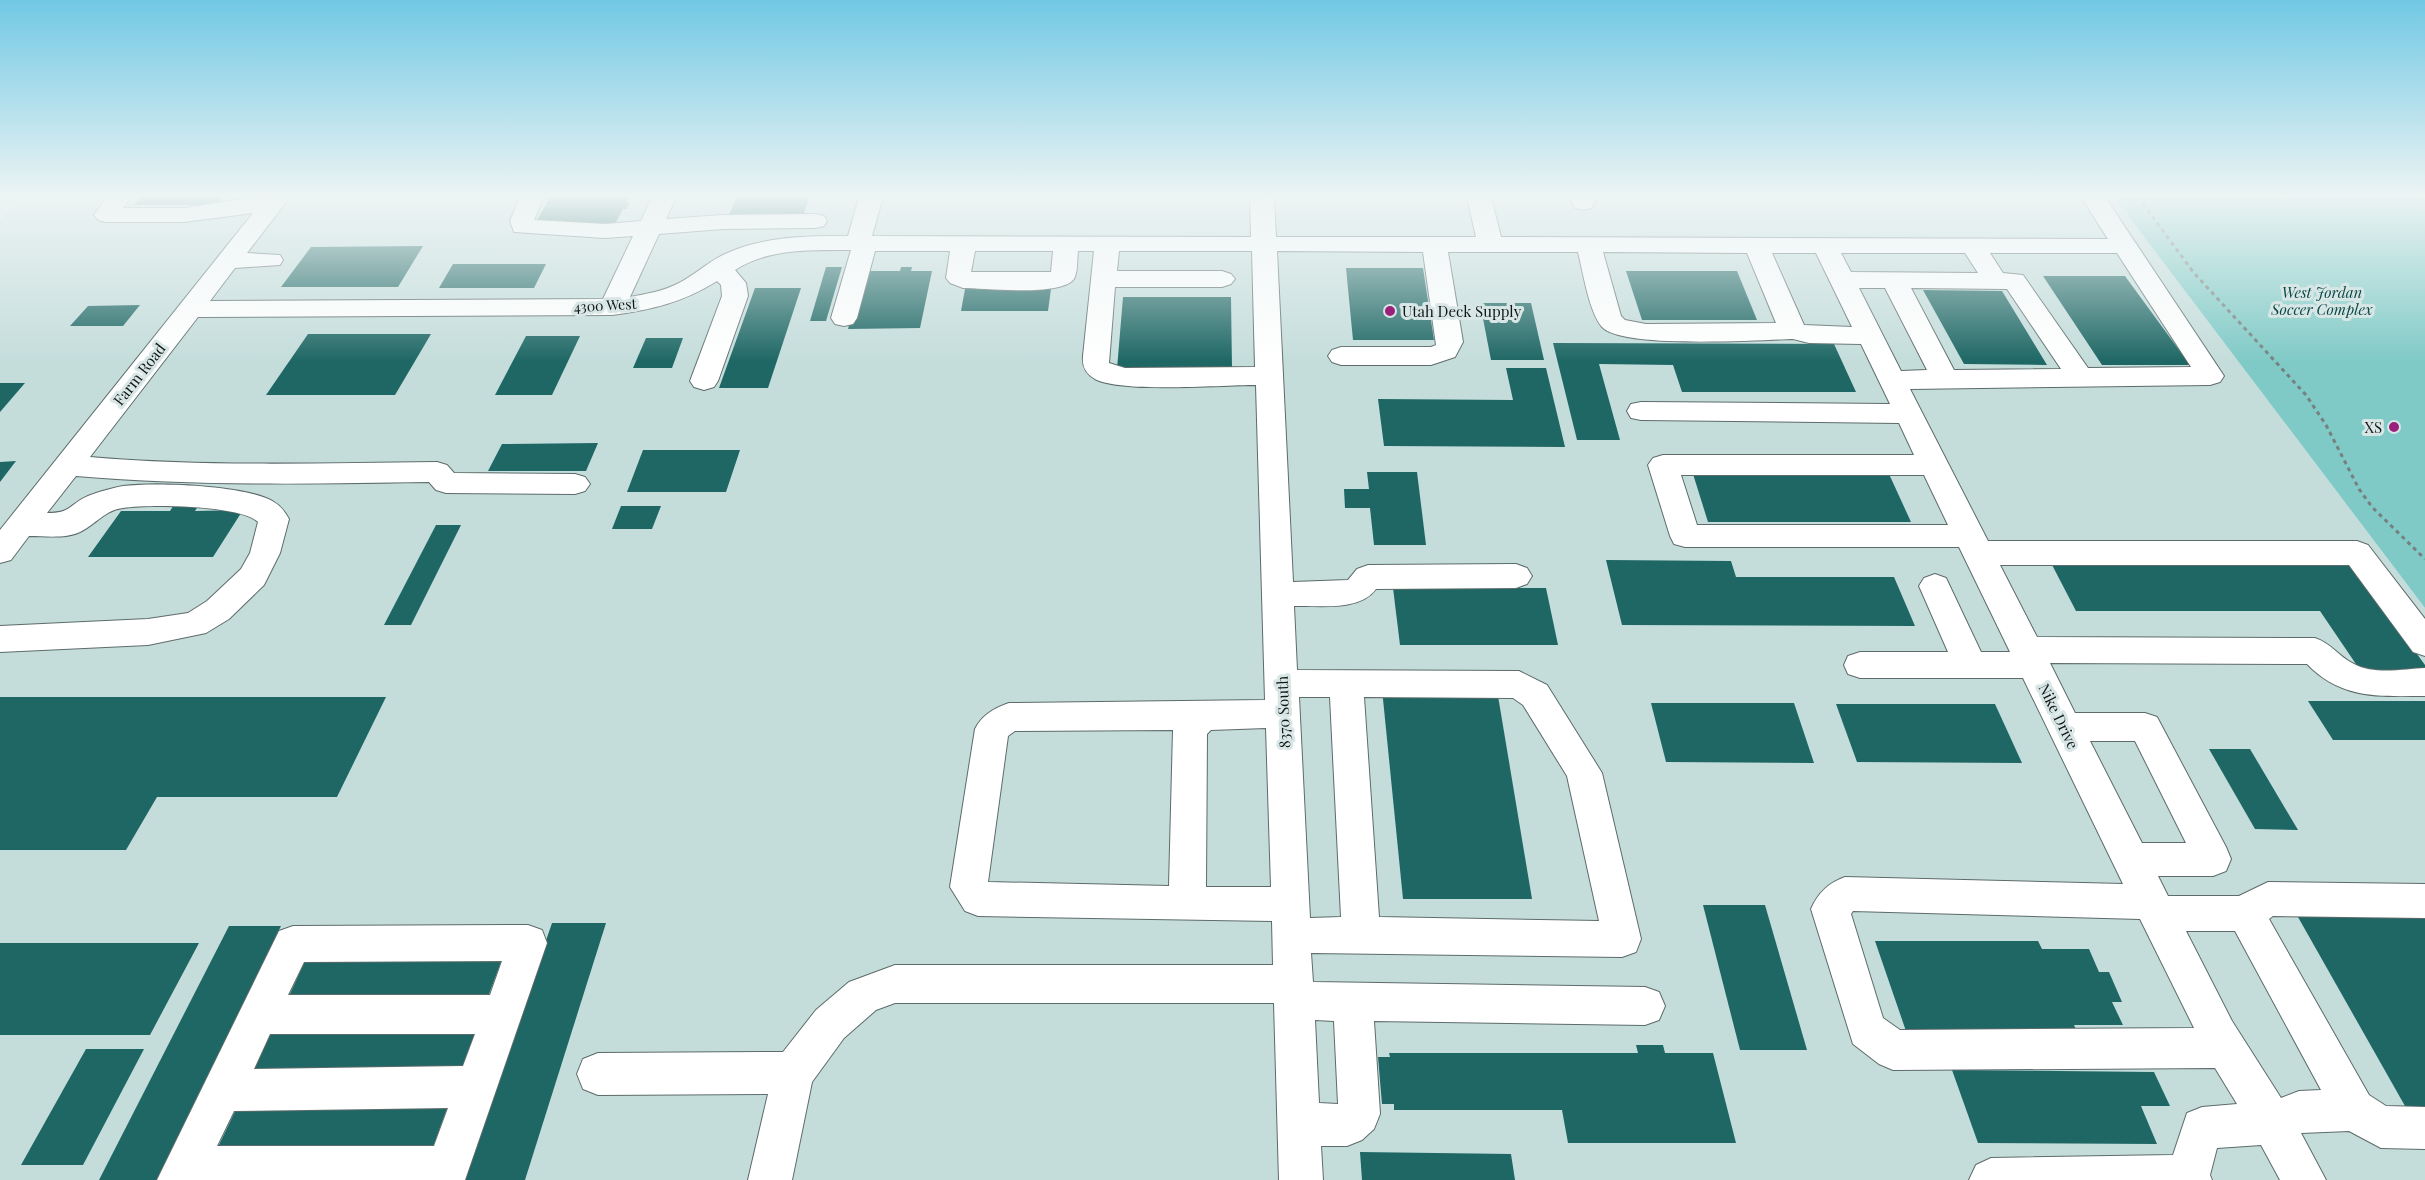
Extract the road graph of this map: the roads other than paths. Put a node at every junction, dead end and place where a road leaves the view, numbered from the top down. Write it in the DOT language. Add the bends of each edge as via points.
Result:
graph roads {
  1 [pos="235,252"];
  2 [pos="638,252"];
  3 [pos="754,252"];
  4 [pos="860,252"];
  5 [pos="962,252"];
  6 [pos="1065,252"];
  7 [pos="1106,252"];
  8 [pos="1264,252"];
  9 [pos="1435,252"];
  10 [pos="1590,252"];
  11 [pos="1759,252"];
  12 [pos="1828,252"];
  13 [pos="1977,252"];
  14 [pos="2127,252"];
  15 [pos="271,260"];
  16 [pos="228,261"];
  17 [pos="719,268"];
  18 [pos="1104,279"];
  19 [pos="1222,279"];
  20 [pos="1842,280"];
  21 [pos="1894,280"];
  22 [pos="1995,281"];
  23 [pos="612,307"];
  24 [pos="190,309"];
  25 [pos="844,318"];
  26 [pos="1793,331"];
  27 [pos="1870,336"];
  28 [pos="1341,356"];
  29 [pos="1270,376"];
  30 [pos="2080,377"];
  31 [pos="1945,379"];
  32 [pos="1892,380"];
  33 [pos="704,381"];
  34 [pos="1641,411"];
  35 [pos="1909,414"];
  36 [pos="68,465"];
  37 [pos="1934,465"];
  38 [pos="575,484"];
  39 [pos="21,525"];
  40 [pos="1974,545"];
  41 [pos="0,552"];
  42 [pos="1516,576"];
  43 [pos="1935,586"];
  44 [pos="1278,594"];
  45 [pos="0,639"];
  46 [pos="2425,643"];
  47 [pos="2030,657"];
  48 [pos="1860,665"];
  49 [pos="1970,665"];
  50 [pos="2425,682"];
  51 [pos="1346,684"];
  52 [pos="1282,699"];
  53 [pos="1202,716"];
  54 [pos="2065,727"];
  55 [pos="2131,860"];
  56 [pos="2425,901"];
  57 [pos="1187,904"];
  58 [pos="2154,908"];
  59 [pos="2244,914"];
  60 [pos="1291,920"];
  61 [pos="1361,933"];
  62 [pos="1293,992"];
  63 [pos="1353,1002"];
  64 [pos="1645,1006"];
  65 [pos="502,1014"];
  66 [pos="259,1015"];
  67 [pos="2225,1048"];
  68 [pos="793,1073"];
  69 [pos="598,1074"];
  70 [pos="476,1087"];
  71 [pos="223,1090"];
  72 [pos="2354,1110"];
  73 [pos="2272,1123"];
  74 [pos="1299,1124"];
  75 [pos="2425,1128"];
  76 [pos="446,1173"];
  77 [pos="182,1174"];
  78 [pos="2189,1178"];
  79 [pos="771,1180"];
  80 [pos="1301,1180"];
  81 [pos="1991,1180"];
  82 [pos="2304,1180"];
  1 -- 16 [label="street, Farm Road"];
  2 -- 23 [label="street"];
  3 -- 17 [label="street, 4300 West"];
  4 -- 25 [label="street"];
  5 -- 6 [label="street" via="958,273 963,280 1052,282 1063,276"];
  7 -- 18 [label="street"];
  8 -- 29 [label="street, 8370 South"];
  9 -- 28 [label="street" via="1448,349 1431,356"];
  10 -- 26 [label="street" via="1609,319 1617,327 1646,332"];
  11 -- 26 [label="street"];
  12 -- 20 [label="street, Nike Drive"];
  13 -- 22 [label="street"];
  14 -- 30 [label="street" via="2210,376"];
  15 -- 16 [label="street"];
  16 -- 24 [label="street, Farm Road"];
  17 -- 23 [label="street, 4300 West" via="687,289 650,302"];
  17 -- 33 [label="street" via="733,283 735,296"];
  18 -- 19 [label="street"];
  18 -- 29 [label="street" via="1096,356 1100,371 1125,377"];
  20 -- 21 [label="street"];
  20 -- 27 [label="street, Nike Drive"];
  21 -- 22 [label="street"];
  21 -- 31 [label="street"];
  22 -- 30 [label="street" via="2014,281"];
  23 -- 24 [label="street, 4300 West"];
  24 -- 36 [label="street, Farm Road"];
  26 -- 27 [label="street"];
  27 -- 32 [label="street, Nike Drive"];
  29 -- 44 [label="street, 8370 South"];
  30 -- 31 [label="street"];
  31 -- 32 [label="street"];
  32 -- 35 [label="street, Nike Drive"];
  34 -- 35 [label="street"];
  35 -- 37 [label="street, Nike Drive"];
  36 -- 38 [label="street" via="223,474 437,472 446,483"];
  36 -- 39 [label="street, Farm Road"];
  37 -- 40 [label="street, Nike Drive"];
  37 -- 40 [label="street" via="1663,465 1685,536"];
  39 -- 41 [label="street, Farm Road"];
  39 -- 45 [label="street" via="70,524 98,504 123,497 239,501 263,509 274,519 265,553 253,577 218,610 195,624 148,632"];
  40 -- 46 [label="street" via="2357,553"];
  40 -- 47 [label="street, Nike Drive"];
  42 -- 44 [label="street" via="1368,576 1358,590"];
  43 -- 49 [label="street"];
  44 -- 52 [label="street, 8370 South"];
  47 -- 49 [label="street"];
  47 -- 50 [label="street" via="2316,651 2349,677"];
  47 -- 54 [label="street, Nike Drive"];
  48 -- 49 [label="street"];
  51 -- 52 [label="street"];
  51 -- 61 [label="street"];
  51 -- 61 [label="street" via="1519,686 1535,695 1584,773 1622,939"];
  52 -- 53 [label="street"];
  52 -- 60 [label="street, 8370 South"];
  53 -- 57 [label="street" via="1190,729"];
  53 -- 57 [label="street" via="1009,717 992,729 969,887 978,899"];
  54 -- 55 [label="street, Nike Drive"];
  54 -- 55 [label="street" via="2145,727 2213,859"];
  55 -- 58 [label="street, Nike Drive"];
  56 -- 59 [label="street" via="2268,899"];
  57 -- 60 [label="street"];
  58 -- 59 [label="street"];
  58 -- 67 [label="street, Nike Drive"];
  58 -- 67 [label="street" via="1845,894 1830,909 1867,1030 1893,1050"];
  59 -- 72 [label="street"];
  60 -- 61 [label="street"];
  60 -- 62 [label="street, 8370 South"];
  62 -- 63 [label="street"];
  62 -- 68 [label="street" via="895,984 863,995 830,1024"];
  62 -- 74 [label="street, 8370 South"];
  63 -- 64 [label="street"];
  63 -- 74 [label="street" via="1359,1114 1347,1125"];
  65 -- 66 [label="street"];
  65 -- 66 [label="street" via="528,943 293,944"];
  65 -- 70 [label="street"];
  66 -- 71 [label="street"];
  67 -- 73 [label="street, Nike Drive"];
  68 -- 69 [label="street"];
  68 -- 79 [label="street"];
  70 -- 71 [label="street"];
  70 -- 76 [label="street"];
  71 -- 77 [label="street"];
  72 -- 73 [label="street" via="2299,1112"];
  72 -- 75 [label="street" via="2381,1127"];
  73 -- 78 [label="street" via="2202,1128"];
  73 -- 82 [label="street, Nike Drive"];
  74 -- 80 [label="street, 8370 South"];
  76 -- 77 [label="street"];
  78 -- 81 [label="street"];
}
